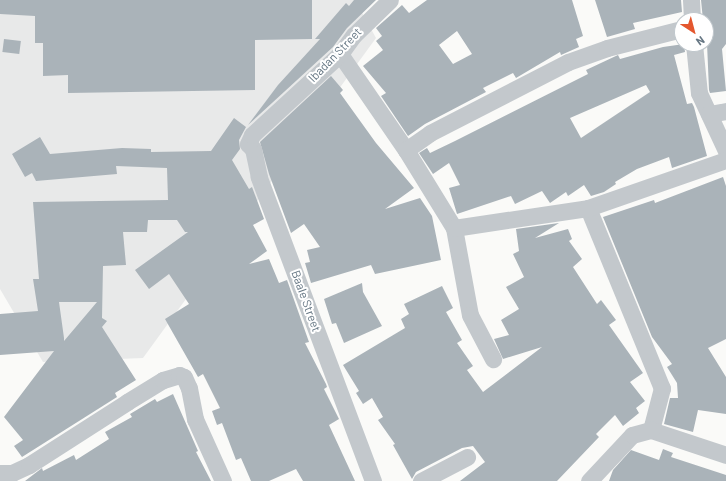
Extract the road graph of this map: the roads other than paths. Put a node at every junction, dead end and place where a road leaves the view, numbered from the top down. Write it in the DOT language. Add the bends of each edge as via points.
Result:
graph roads {
  1 [pos="390,0"];
  2 [pos="691,0"];
  3 [pos="692,12"];
  4 [pos="674,32"];
  5 [pos="695,52"];
  6 [pos="340,54"];
  7 [pos="718,112"];
  8 [pos="262,126"];
  9 [pos="406,150"];
  10 [pos="726,151"];
  11 [pos="726,160"];
  12 [pos="588,208"];
  13 [pos="454,228"];
  14 [pos="493,359"];
  15 [pos="651,430"];
  16 [pos="726,455"];
  17 [pos="467,457"];
  18 [pos="0,473"];
  19 [pos="223,481"];
  20 [pos="373,481"];
  21 [pos="421,481"];
  22 [pos="589,481"];
  1 -- 6 [label="street, Ibadan Street" via="354,35"];
  2 -- 3 [label="street"];
  4 -- 9 [label="street" via="607,48 568,62 430,133"];
  5 -- 7 [label="street" via="699,93"];
  6 -- 8 [label="street, Ibadan Street"];
  6 -- 9 [label="street"];
  7 -- 10 [label="street"];
  8 -- 20 [label="street, Baale Street" via="252,135 248,144 253,149 259,177"];
  9 -- 13 [label="street"];
  11 -- 12 [label="street"];
  12 -- 13 [label="street"];
  12 -- 15 [label="street" via="662,388"];
  13 -- 14 [label="street" via="470,315"];
  15 -- 16 [label="street"];
  15 -- 22 [label="street" via="632,435"];
  17 -- 21 [label="street"];
  18 -- 19 [label="street" via="12,473 29,465 163,380 179,375 190,388 195,419"];
}
